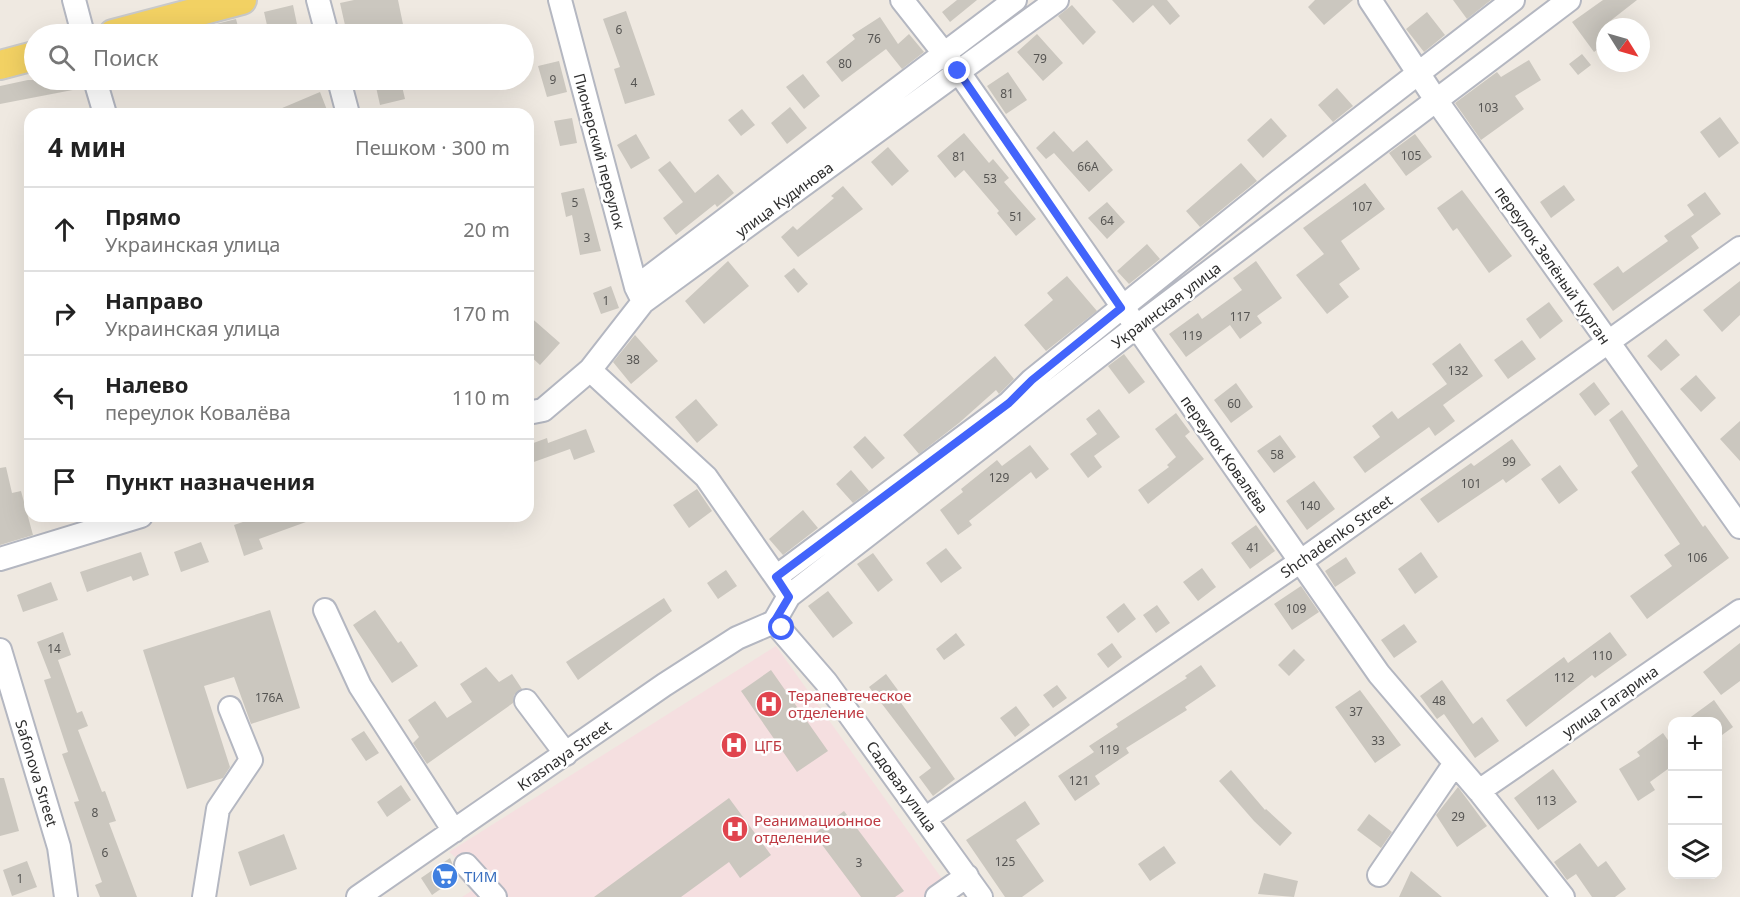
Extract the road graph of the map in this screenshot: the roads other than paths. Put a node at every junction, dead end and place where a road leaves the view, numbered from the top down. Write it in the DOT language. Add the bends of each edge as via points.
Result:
graph roads {
  1 [pos="74,0"];
  2 [pos="242,0"];
  3 [pos="318,0"];
  4 [pos="560,0"];
  5 [pos="902,0"];
  6 [pos="1015,0"];
  7 [pos="1058,0"];
  8 [pos="1370,0"];
  9 [pos="1513,0"];
  10 [pos="1569,0"];
  11 [pos="80,24"];
  12 [pos="151,24"];
  13 [pos="324,24"];
  14 [pos="942,55"];
  15 [pos="24,59"];
  16 [pos="0,65"];
  17 [pos="958,71"];
  18 [pos="1419,74"];
  19 [pos="98,90"];
  20 [pos="342,90"];
  21 [pos="1436,100"];
  22 [pos="103,108"];
  23 [pos="346,108"];
  24 [pos="1740,248"];
  25 [pos="640,294"];
  26 [pos="1121,308"];
  27 [pos="1136,327"];
  28 [pos="1608,343"];
  29 [pos="590,370"];
  30 [pos="534,412"];
  31 [pos="121,522"];
  32 [pos="1740,527"];
  33 [pos="0,559"];
  34 [pos="1301,561"];
  35 [pos="776,577"];
  36 [pos="789,597"];
  37 [pos="325,610"];
  38 [pos="1740,610"];
  39 [pos="774,622"];
  40 [pos="0,650"];
  41 [pos="526,701"];
  42 [pos="230,708"];
  43 [pos="566,754"];
  44 [pos="1455,763"];
  45 [pos="1479,791"];
  46 [pos="926,818"];
  47 [pos="454,831"];
  48 [pos="466,864"];
  49 [pos="1379,875"];
  50 [pos="967,876"];
  51 [pos="66,897"];
  52 [pos="204,897"];
  53 [pos="358,897"];
  54 [pos="495,897"];
  55 [pos="937,897"];
  56 [pos="981,897"];
  57 [pos="1563,897"];
  1 -- 11 [label="street"];
  2 -- 12 [label="main road"];
  3 -- 13 [label="street"];
  4 -- 25 [label="street, Пионерский переулок"];
  5 -- 14 [label="street, переулок Ковалёва"];
  6 -- 14 [label="street, улица Кудинова"];
  7 -- 17 [label="street, улица Кудинова"];
  8 -- 18 [label="street, переулок Зелёный Курган"];
  9 -- 18 [label="street, Украинская улица"];
  10 -- 21 [label="street, Украинская улица"];
  14 -- 17 [label="street, переулок Ковалёва"];
  14 -- 25 [label="street, улица Кудинова"];
  15 -- 16 [label="main road"];
  17 -- 25 [label="street, улица Кудинова"];
  17 -- 26 [label="street, переулок Ковалёва"];
  18 -- 21 [label="street, переулок Зелёный Курган"];
  18 -- 26 [label="street, Украинская улица"];
  19 -- 22 [label="street"];
  20 -- 23 [label="street"];
  21 -- 27 [label="street, Украинская улица"];
  21 -- 28 [label="street, переулок Зелёный Курган"];
  24 -- 28 [label="street, Shchadenko Street"];
  25 -- 29 [label="street, улица Кудинова"];
  26 -- 27 [label="street, переулок Ковалёва"];
  26 -- 35 [label="street, Украинская улица" via="1009,403"];
  27 -- 34 [label="street, переулок Ковалёва"];
  27 -- 36 [label="street, Украинская улица"];
  28 -- 32 [label="street, переулок Зелёный Курган"];
  28 -- 34 [label="street, Shchadenko Street"];
  29 -- 30 [label="street, улица Кудинова" via="543,410"];
  29 -- 35 [label="street" via="706,477"];
  31 -- 33 [label="street"];
  34 -- 44 [label="street, переулок Ковалёва" via="1379,674"];
  34 -- 46 [label="street, Shchadenko Street"];
  35 -- 36 [label="street"];
  36 -- 39 [label="street, Украинская улица"];
  37 -- 47 [label="street" via="360,686"];
  38 -- 45 [label="street, улица Гагарина"];
  39 -- 43 [label="street, Krasnaya Street" via="716,651"];
  39 -- 46 [label="street, Садовая улица" via="826,682"];
  40 -- 51 [label="street, Safonova Street" via="59,847"];
  41 -- 43 [label="street"];
  42 -- 52 [label="street" via="251,760 218,809"];
  43 -- 47 [label="street, Krasnaya Street"];
  44 -- 45 [label="street, переулок Ковалёва"];
  44 -- 49 [label="street"];
  45 -- 57 [label="street, переулок Ковалёва"];
  46 -- 50 [label="street, Садовая улица"];
  47 -- 53 [label="street, Krasnaya Street"];
  48 -- 54 [label="street"];
  50 -- 55 [label="street"];
  50 -- 56 [label="street, Садовая улица"];
}
